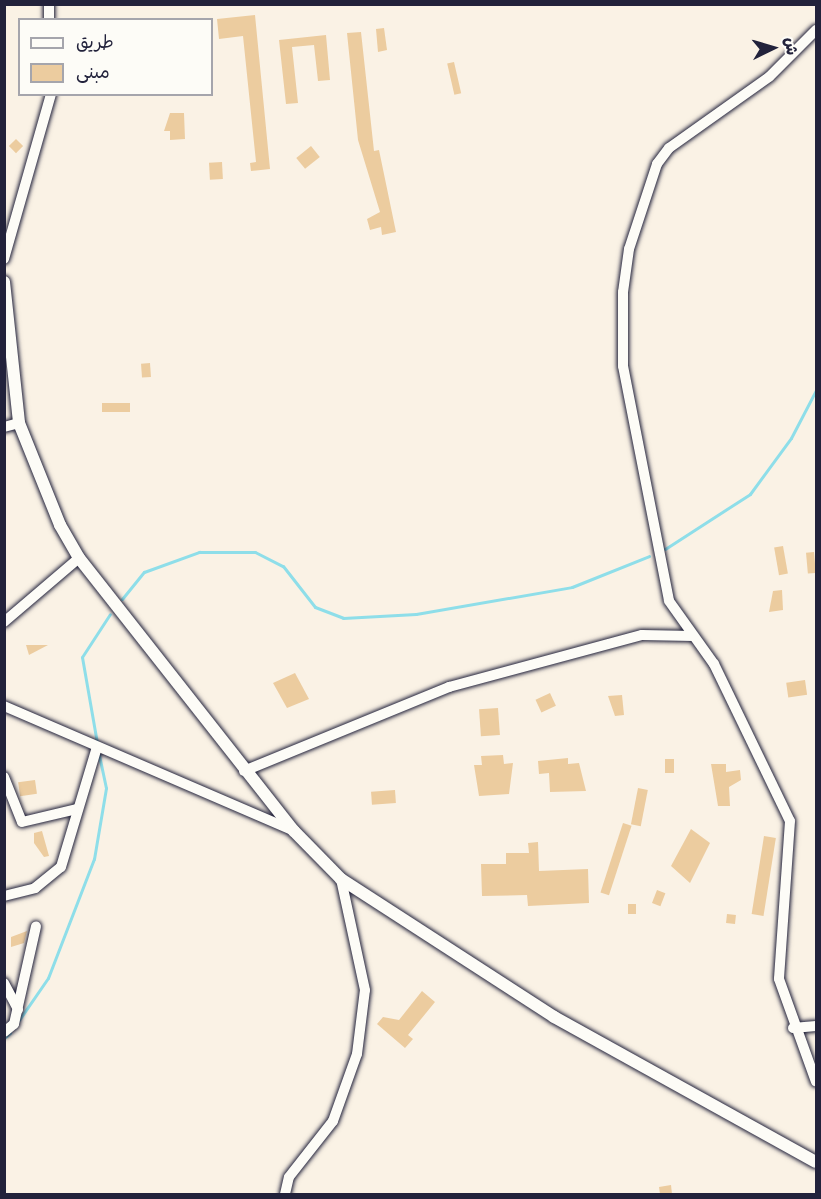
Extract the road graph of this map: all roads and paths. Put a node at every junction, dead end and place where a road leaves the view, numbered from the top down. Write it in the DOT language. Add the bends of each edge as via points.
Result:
graph roads {
  1 [pos="816,30"];
  2 [pos="50,96"];
  3 [pos="4,259"];
  4 [pos="4,282"];
  5 [pos="7,334"];
  6 [pos="19,423"];
  7 [pos="4,428"];
  8 [pos="79,558"];
  9 [pos="4,622"];
  10 [pos="693,636"];
  11 [pos="4,706"];
  12 [pos="97,747"];
  13 [pos="244,771"];
  14 [pos="4,777"];
  15 [pos="77,809"];
  16 [pos="294,831"];
  17 [pos="341,879"];
  18 [pos="4,896"];
  19 [pos="36,926"];
  20 [pos="4,983"];
  21 [pos="18,1009"];
  22 [pos="816,1026"];
  23 [pos="793,1028"];
  24 [pos="4,1032"];
  25 [pos="816,1082"];
  26 [pos="816,1162"];
  27 [pos="285,1194"];
  1 -- 10 [label="street" via="769,77 669,148 644,190 629,249 623,292 626,394 669,601"];
  2 -- 3 [label="street"];
  4 -- 5 [label="street"];
  5 -- 6 [label="street"];
  6 -- 7 [label="street"];
  6 -- 8 [label="street"];
  8 -- 9 [label="street"];
  8 -- 13 [label="street"];
  10 -- 13 [label="street" via="642,636 449,687"];
  10 -- 23 [label="street" via="714,664 790,821 779,979"];
  11 -- 12 [label="street"];
  12 -- 15 [label="street"];
  12 -- 16 [label="street"];
  13 -- 16 [label="street"];
  14 -- 15 [label="street" via="22,822"];
  15 -- 18 [label="street" via="57,872 35,888"];
  16 -- 17 [label="street"];
  17 -- 26 [label="street" via="554,1017"];
  17 -- 27 [label="street" via="365,990 357,1054 333,1121 290,1177"];
  19 -- 21 [label="street"];
  20 -- 21 [label="street"];
  21 -- 24 [label="street"];
  22 -- 23 [label="street"];
  23 -- 25 [label="street"];
}
